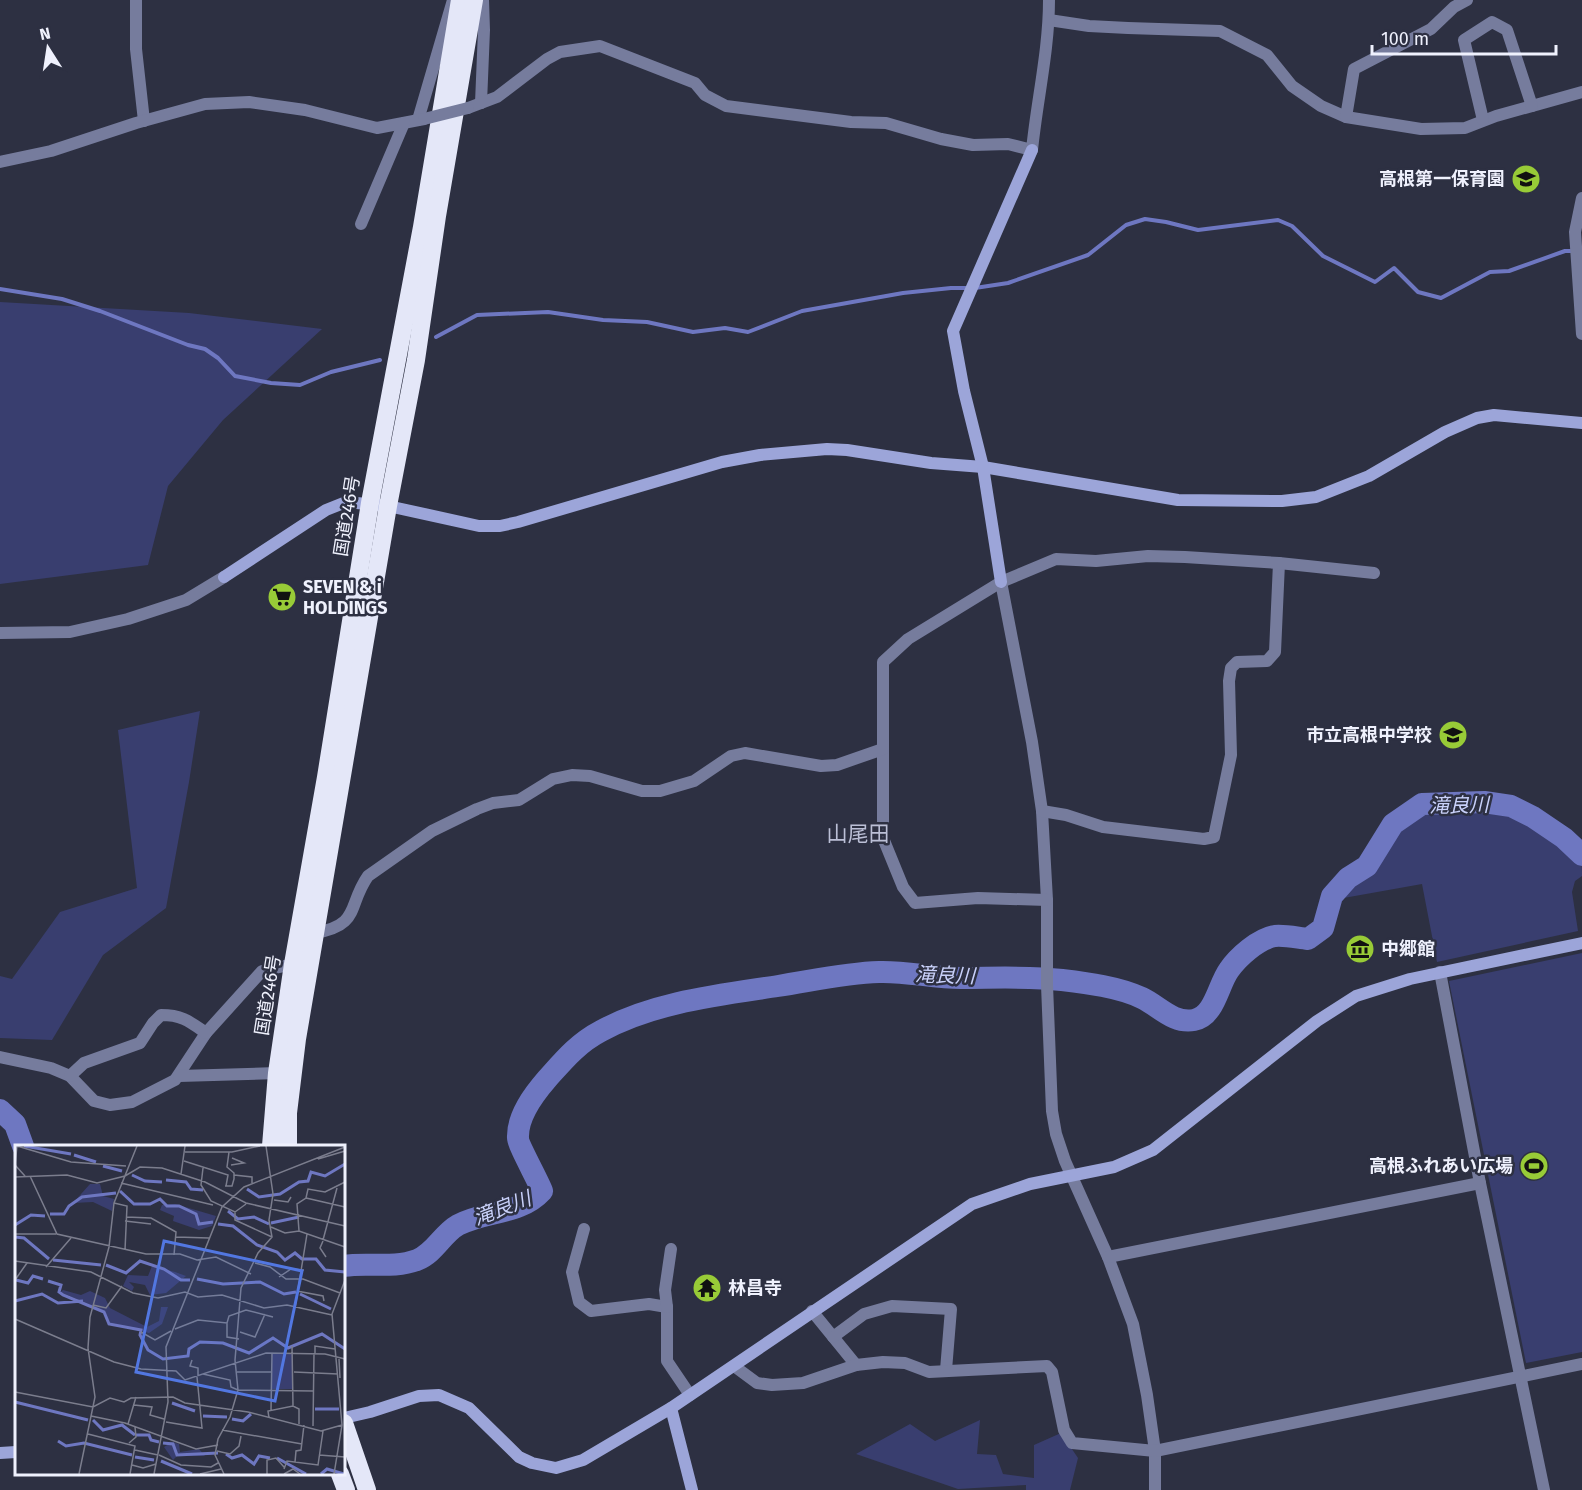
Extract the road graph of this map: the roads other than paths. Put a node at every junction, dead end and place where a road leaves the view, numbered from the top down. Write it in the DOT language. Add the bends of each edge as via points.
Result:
graph roads {
  1 [pos="136,0"];
  2 [pos="453,0"];
  3 [pos="460,0"];
  4 [pos="474,0"];
  5 [pos="483,0"];
  6 [pos="1049,0"];
  7 [pos="1467,0"];
  8 [pos="1049,20"];
  9 [pos="1582,92"];
  10 [pos="481,103"];
  11 [pos="1532,106"];
  12 [pos="1346,117"];
  13 [pos="421,120"];
  14 [pos="1483,120"];
  15 [pos="144,121"];
  16 [pos="404,123"];
  17 [pos="1032,150"];
  18 [pos="0,162"];
  19 [pos="1582,198"];
  20 [pos="361,224"];
  21 [pos="1577,235"];
  22 [pos="1582,334"];
  23 [pos="1582,423"];
  24 [pos="983,467"];
  25 [pos="379,504"];
  26 [pos="1279,564"];
  27 [pos="1374,573"];
  28 [pos="1001,582"];
  29 [pos="0,633"];
  30 [pos="883,749"];
  31 [pos="1042,811"];
  32 [pos="1047,900"];
  33 [pos="315,933"];
  34 [pos="1582,943"];
  35 [pos="293,964"];
  36 [pos="1440,972"];
  37 [pos="206,1033"];
  38 [pos="0,1057"];
  39 [pos="277,1073"];
  40 [pos="70,1076"];
  41 [pos="178,1076"];
  42 [pos="271,1145"];
  43 [pos="288,1145"];
  44 [pos="1073,1177"];
  45 [pos="1480,1183"];
  46 [pos="584,1229"];
  47 [pos="671,1249"];
  48 [pos="1108,1257"];
  49 [pos="667,1307"];
  50 [pos="812,1311"];
  51 [pos="833,1337"];
  52 [pos="1582,1364"];
  53 [pos="856,1365"];
  54 [pos="734,1366"];
  55 [pos="946,1370"];
  56 [pos="1521,1377"];
  57 [pos="690,1395"];
  58 [pos="671,1408"];
  59 [pos="345,1418"];
  60 [pos="345,1426"];
  61 [pos="1155,1450"];
  62 [pos="15,1452"];
  63 [pos="0,1453"];
  64 [pos="341,1475"];
  65 [pos="346,1490"];
  66 [pos="367,1490"];
  67 [pos="692,1490"];
  68 [pos="1155,1490"];
  69 [pos="1544,1490"];
  1 -- 15 [label="street" via="136,49"];
  2 -- 13 [label="street"];
  3 -- 25 [label="highway, 国道246号"];
  4 -- 25 [label="highway, 国道246号" via="416,360"];
  5 -- 10 [label="street"];
  6 -- 8 [label="street"];
  7 -- 12 [label="street" via="1431,29 1354,69"];
  8 -- 12 [label="street" via="1119,28 1220,31 1267,55 1292,86"];
  8 -- 17 [label="street"];
  9 -- 11 [label="street"];
  10 -- 13 [label="street, bridge"];
  10 -- 17 [label="street" via="497,97 560,52 600,46 696,83 705,94 726,106 886,123 962,143 1008,144"];
  11 -- 14 [label="street"];
  11 -- 14 [label="street" via="1507,30 1492,22 1464,40"];
  12 -- 14 [label="street" via="1421,129 1464,128"];
  13 -- 16 [label="street"];
  15 -- 16 [label="street" via="205,104 249,102 304,110 377,128"];
  15 -- 18 [label="street" via="51,151"];
  16 -- 20 [label="street"];
  17 -- 24 [label="street" via="953,331"];
  19 -- 21 [label="street"];
  21 -- 22 [label="street"];
  23 -- 24 [label="street" via="1494,415 1477,418 1369,476 1316,497 1282,501 1178,500"];
  24 -- 25 [label="street" via="848,450 760,455 722,462 500,526 479,526"];
  24 -- 28 [label="street"];
  25 -- 29 [label="street" via="345,502 326,510 186,600 70,632"];
  25 -- 33 [label="highway, 国道246号"];
  25 -- 35 [label="highway, 国道246号"];
  26 -- 27 [label="street"];
  26 -- 28 [label="street" via="1166,556 1096,561 1056,559"];
  26 -- 31 [label="street" via="1275,652 1268,661 1237,662 1231,668 1231,755 1214,837 1103,827"];
  28 -- 30 [label="street" via="908,639 883,662"];
  28 -- 31 [label="street"];
  30 -- 32 [label="street" via="883,838 903,887 915,903 978,898"];
  30 -- 33 [label="street" via="837,765 821,766 746,753 731,756 693,781 660,791 642,791 590,776 553,779 519,800 477,808 432,831 368,876 345,921"];
  31 -- 32 [label="street"];
  32 -- 44 [label="street" via="1052,1111 1056,1134"];
  33 -- 43 [label="highway, 国道246号" via="297,1039"];
  34 -- 36 [label="street"];
  35 -- 37 [label="street" via="262,971"];
  35 -- 39 [label="highway, 国道246号"];
  36 -- 44 [label="street" via="1356,996 1317,1021 1153,1150 1114,1167"];
  36 -- 45 [label="street"];
  37 -- 40 [label="street" via="188,1020 161,1015 140,1043 84,1063"];
  37 -- 41 [label="street"];
  38 -- 40 [label="street"];
  39 -- 41 [label="street"];
  39 -- 42 [label="highway, 国道246号"];
  40 -- 41 [label="street" via="94,1101 110,1105 132,1102"];
  44 -- 48 [label="street"];
  44 -- 50 [label="street" via="1030,1184 972,1204"];
  45 -- 48 [label="street"];
  45 -- 56 [label="street"];
  46 -- 49 [label="street" via="572,1272 579,1302 591,1311 649,1304"];
  47 -- 49 [label="street" via="665,1290"];
  48 -- 61 [label="street" via="1133,1324"];
  49 -- 57 [label="street" via="667,1361"];
  50 -- 51 [label="street"];
  50 -- 54 [label="street"];
  51 -- 53 [label="street"];
  51 -- 55 [label="street" via="864,1314 892,1306 951,1309"];
  52 -- 56 [label="street"];
  53 -- 54 [label="street" via="803,1383 772,1385 757,1383"];
  53 -- 55 [label="street" via="905,1363 929,1372"];
  54 -- 57 [label="street"];
  55 -- 61 [label="street" via="1047,1366 1053,1372 1064,1430 1072,1443"];
  56 -- 61 [label="street"];
  56 -- 69 [label="street"];
  57 -- 58 [label="street"];
  58 -- 59 [label="street" via="582,1460 556,1468 519,1457 469,1408 439,1395 419,1396"];
  58 -- 67 [label="street"];
  60 -- 66 [label="highway"];
  61 -- 68 [label="street"];
  62 -- 63 [label="street"];
  64 -- 65 [label="highway"];
}
